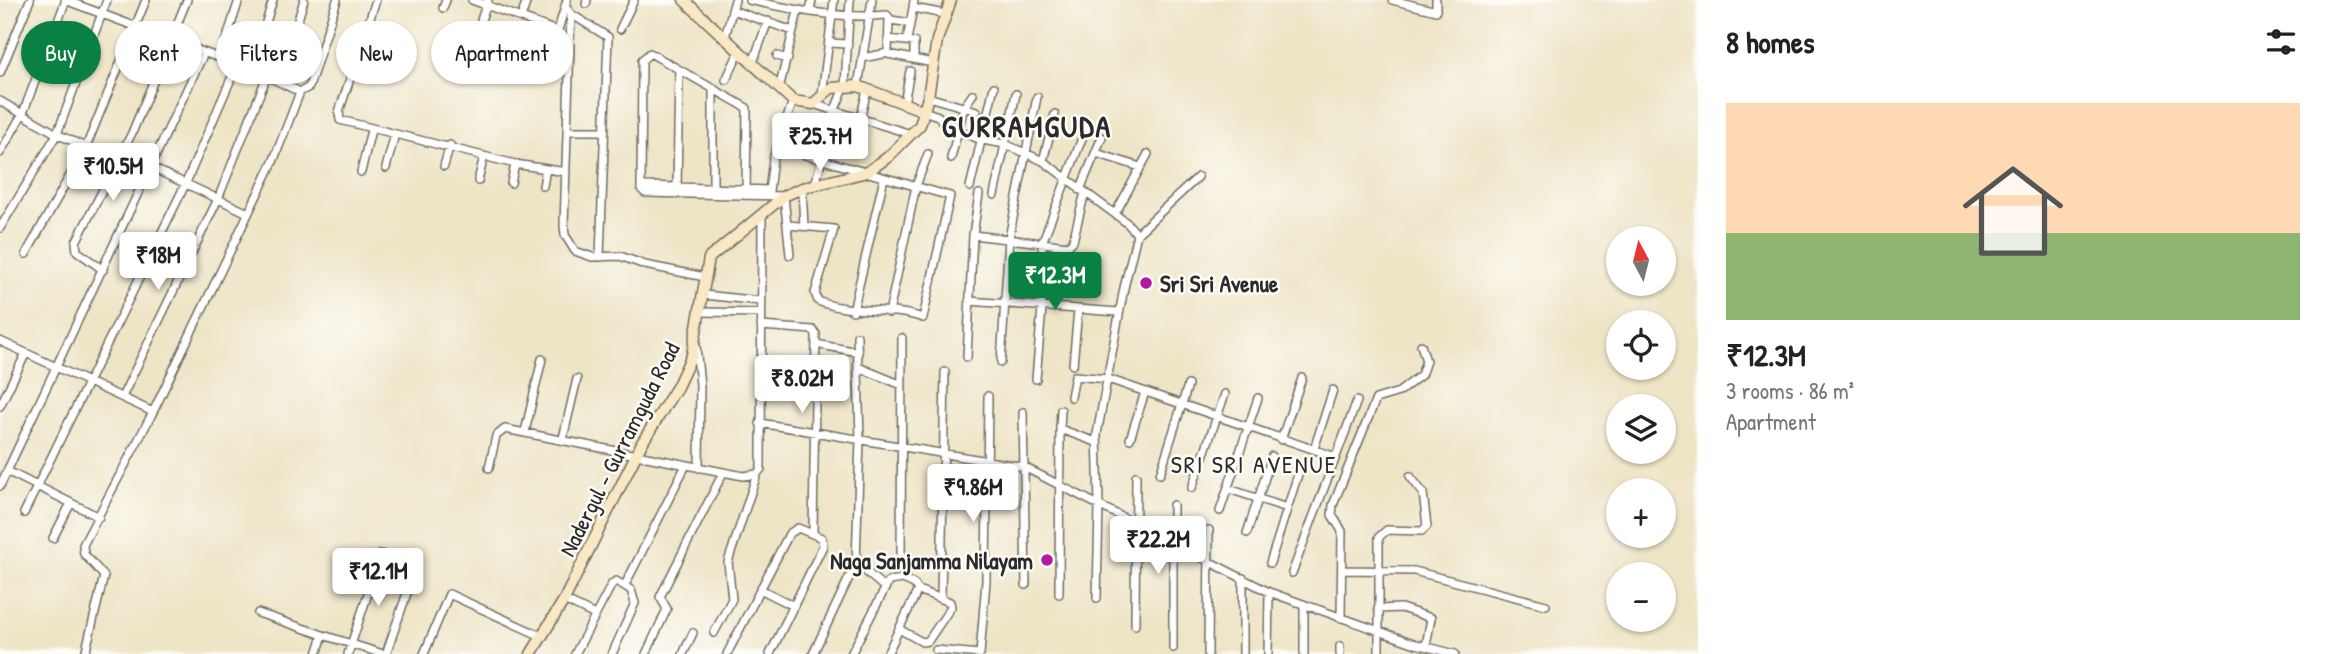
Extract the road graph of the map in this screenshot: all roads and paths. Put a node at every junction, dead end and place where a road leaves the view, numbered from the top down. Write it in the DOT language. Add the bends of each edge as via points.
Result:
graph roads {
  1 [pos="30,0"];
  2 [pos="66,0"];
  3 [pos="107,0"];
  4 [pos="146,0"];
  5 [pos="187,0"];
  6 [pos="239,0"];
  7 [pos="273,0"];
  8 [pos="304,0"];
  9 [pos="337,0"];
  10 [pos="376,0"];
  11 [pos="446,0"];
  12 [pos="472,0"];
  13 [pos="527,0"];
  14 [pos="634,0"];
  15 [pos="684,0"];
  16 [pos="735,0"];
  17 [pos="749,0"];
  18 [pos="812,0"];
  19 [pos="834,0"];
  20 [pos="850,0"];
  21 [pos="872,0"];
  22 [pos="951,0"];
  23 [pos="1394,0"];
  24 [pos="1436,0"];
  25 [pos="487,3"];
  26 [pos="566,3"];
  27 [pos="913,4"];
  28 [pos="443,8"];
  29 [pos="732,10"];
  30 [pos="798,11"];
  31 [pos="810,12"];
  32 [pos="103,14"];
  33 [pos="571,14"];
  34 [pos="832,14"];
  35 [pos="945,14"];
  36 [pos="849,16"];
  37 [pos="870,16"];
  38 [pos="521,18"];
  39 [pos="889,19"];
  40 [pos="481,20"];
  41 [pos="123,21"];
  42 [pos="139,21"];
  43 [pos="179,21"];
  44 [pos="232,21"];
  45 [pos="266,21"];
  46 [pos="298,21"];
  47 [pos="529,21"];
  48 [pos="560,21"];
  49 [pos="768,21"];
  50 [pos="910,23"];
  51 [pos="620,29"];
  52 [pos="793,32"];
  53 [pos="725,37"];
  54 [pos="888,39"];
  55 [pos="907,40"];
  56 [pos="829,43"];
  57 [pos="848,44"];
  58 [pos="739,52"];
  59 [pos="204,53"];
  60 [pos="888,53"];
  61 [pos="777,56"];
  62 [pos="216,58"];
  63 [pos="862,58"];
  64 [pos="788,59"];
  65 [pos="914,59"];
  66 [pos="933,63"];
  67 [pos="751,65"];
  68 [pos="679,71"];
  69 [pos="910,71"];
  70 [pos="0,73"];
  71 [pos="115,78"];
  72 [pos="823,79"];
  73 [pos="726,80"];
  74 [pos="152,84"];
  75 [pos="229,84"];
  76 [pos="264,84"];
  77 [pos="283,84"];
  78 [pos="845,85"];
  79 [pos="994,87"];
  80 [pos="712,88"];
  81 [pos="831,88"];
  82 [pos="862,88"];
  83 [pos="779,89"];
  84 [pos="300,92"];
  85 [pos="973,94"];
  86 [pos="1016,94"];
  87 [pos="822,95"];
  88 [pos="929,97"];
  89 [pos="1037,97"];
  90 [pos="0,101"];
  91 [pos="793,101"];
  92 [pos="904,103"];
  93 [pos="813,104"];
  94 [pos="964,107"];
  95 [pos="924,111"];
  96 [pos="977,111"];
  97 [pos="834,112"];
  98 [pos="23,113"];
  99 [pos="1055,114"];
  100 [pos="859,119"];
  101 [pos="1086,128"];
  102 [pos="371,130"];
  103 [pos="568,131"];
  104 [pos="604,131"];
  105 [pos="958,131"];
  106 [pos="856,132"];
  107 [pos="57,134"];
  108 [pos="395,134"];
  109 [pos="911,134"];
  110 [pos="1102,137"];
  111 [pos="982,141"];
  112 [pos="1005,144"];
  113 [pos="450,145"];
  114 [pos="86,146"];
  115 [pos="780,148"];
  116 [pos="1026,152"];
  117 [pos="0,153"];
  118 [pos="1096,153"];
  119 [pos="929,154"];
  120 [pos="1148,154"];
  121 [pos="484,156"];
  122 [pos="951,158"];
  123 [pos="821,159"];
  124 [pos="1043,161"];
  125 [pos="118,162"];
  126 [pos="515,164"];
  127 [pos="444,166"];
  128 [pos="150,167"];
  129 [pos="1140,167"];
  130 [pos="386,168"];
  131 [pos="547,169"];
  132 [pos="362,172"];
  133 [pos="566,172"];
  134 [pos="867,173"];
  135 [pos="1065,177"];
  136 [pos="1198,177"];
  137 [pos="884,178"];
  138 [pos="478,181"];
  139 [pos="511,183"];
  140 [pos="185,185"];
  141 [pos="815,185"];
  142 [pos="543,186"];
  143 [pos="916,186"];
  144 [pos="970,187"];
  145 [pos="802,188"];
  146 [pos="678,190"];
  147 [pos="713,191"];
  148 [pos="1082,191"];
  149 [pos="746,192"];
  150 [pos="768,192"];
  151 [pos="979,194"];
  152 [pos="995,195"];
  153 [pos="784,196"];
  154 [pos="218,199"];
  155 [pos="248,213"];
  156 [pos="1115,214"];
  157 [pos="762,215"];
  158 [pos="788,225"];
  159 [pos="804,226"];
  160 [pos="0,228"];
  161 [pos="1137,234"];
  162 [pos="973,235"];
  163 [pos="1009,238"];
  164 [pos="1042,243"];
  165 [pos="26,254"];
  166 [pos="790,256"];
  167 [pos="600,257"];
  168 [pos="103,270"];
  169 [pos="705,277"];
  170 [pos="704,295"];
  171 [pos="761,301"];
  172 [pos="969,301"];
  173 [pos="1005,305"];
  174 [pos="1042,308"];
  175 [pos="1078,310"];
  176 [pos="853,311"];
  177 [pos="702,312"];
  178 [pos="1118,312"];
  179 [pos="761,313"];
  180 [pos="889,313"];
  181 [pos="761,326"];
  182 [pos="857,336"];
  183 [pos="695,338"];
  184 [pos="902,338"];
  185 [pos="0,341"];
  186 [pos="816,344"];
  187 [pos="1421,345"];
  188 [pos="858,352"];
  189 [pos="26,353"];
  190 [pos="967,357"];
  191 [pos="542,359"];
  192 [pos="1001,362"];
  193 [pos="1073,365"];
  194 [pos="858,367"];
  195 [pos="58,368"];
  196 [pos="945,372"];
  197 [pos="1302,378"];
  198 [pos="577,379"];
  199 [pos="1036,379"];
  200 [pos="1108,379"];
  201 [pos="90,383"];
  202 [pos="902,385"];
  203 [pos="1188,385"];
  204 [pos="1333,390"];
  205 [pos="1145,392"];
  206 [pos="1225,394"];
  207 [pos="988,396"];
  208 [pos="122,397"];
  209 [pos="1071,397"];
  210 [pos="1258,398"];
  211 [pos="1357,401"];
  212 [pos="0,405"];
  213 [pos="1183,406"];
  214 [pos="1060,410"];
  215 [pos="152,412"];
  216 [pos="1023,412"];
  217 [pos="1218,419"];
  218 [pos="760,423"];
  219 [pos="1060,429"];
  220 [pos="1248,429"];
  221 [pos="525,432"];
  222 [pos="816,432"];
  223 [pos="1097,434"];
  224 [pos="564,439"];
  225 [pos="860,439"];
  226 [pos="1130,439"];
  227 [pos="1281,440"];
  228 [pos="902,446"];
  229 [pos="1314,449"];
  230 [pos="944,452"];
  231 [pos="1272,456"];
  232 [pos="636,457"];
  233 [pos="1336,457"];
  234 [pos="987,460"];
  235 [pos="686,465"];
  236 [pos="1024,467"];
  237 [pos="489,468"];
  238 [pos="699,468"];
  239 [pos="1300,468"];
  240 [pos="7,471"];
  241 [pos="723,473"];
  242 [pos="757,474"];
  243 [pos="1160,474"];
  244 [pos="1136,476"];
  245 [pos="1410,476"];
  246 [pos="1060,485"];
  247 [pos="0,486"];
  248 [pos="38,488"];
  249 [pos="1192,488"];
  250 [pos="1229,489"];
  251 [pos="1259,498"];
  252 [pos="71,503"];
  253 [pos="1099,505"];
  254 [pos="1173,505"];
  255 [pos="1287,508"];
  256 [pos="1220,511"];
  257 [pos="24,513"];
  258 [pos="99,517"];
  259 [pos="1135,525"];
  260 [pos="1209,530"];
  261 [pos="813,533"];
  262 [pos="1247,533"];
  263 [pos="53,538"];
  264 [pos="1171,542"];
  265 [pos="381,555"];
  266 [pos="1207,559"];
  267 [pos="856,563"];
  268 [pos="1270,563"];
  269 [pos="1378,569"];
  270 [pos="1344,570"];
  271 [pos="414,573"];
  272 [pos="1292,573"];
  273 [pos="1243,578"];
  274 [pos="903,579"];
  275 [pos="625,585"];
  276 [pos="1026,585"];
  277 [pos="885,588"];
  278 [pos="760,589"];
  279 [pos="918,590"];
  280 [pos="1269,592"];
  281 [pos="1059,594"];
  282 [pos="941,598"];
  283 [pos="1097,598"];
  284 [pos="564,600"];
  285 [pos="1304,605"];
  286 [pos="1546,605"];
  287 [pos="794,606"];
  288 [pos="1378,609"];
  289 [pos="258,613"];
  290 [pos="595,615"];
  291 [pos="1341,618"];
  292 [pos="1135,625"];
  293 [pos="899,629"];
  294 [pos="1380,629"];
  295 [pos="693,633"];
  296 [pos="714,633"];
  297 [pos="323,635"];
  298 [pos="541,636"];
  299 [pos="352,643"];
  300 [pos="1426,646"];
  301 [pos="1173,648"];
  302 [pos="941,651"];
  303 [pos="85,654"];
  304 [pos="317,654"];
  305 [pos="348,654"];
  306 [pos="384,654"];
  307 [pos="424,654"];
  308 [pos="531,654"];
  309 [pos="575,654"];
  310 [pos="611,654"];
  311 [pos="646,654"];
  312 [pos="682,654"];
  313 [pos="727,654"];
  314 [pos="770,654"];
  315 [pos="813,654"];
  316 [pos="851,654"];
  317 [pos="887,654"];
  318 [pos="980,654"];
  319 [pos="1208,654"];
  320 [pos="1243,654"];
  321 [pos="1268,654"];
  322 [pos="1304,654"];
  323 [pos="1379,654"];
  324 [pos="1455,654"];
  1 -- 70 [label="street"];
  2 -- 32 [label="street"];
  2 -- 98 [label="street"];
  3 -- 32 [label="street"];
  4 -- 42 [label="street"];
  5 -- 43 [label="street"];
  6 -- 44 [label="street"];
  7 -- 45 [label="street"];
  8 -- 46 [label="street"];
  9 -- 84 [label="street" via="309,87"];
  10 -- 102 [label="street" via="339,116 343,122"];
  11 -- 28 [label="street"];
  12 -- 25 [label="street"];
  13 -- 38 [label="street"];
  14 -- 51 [label="street"];
  15 -- 53 [label="main road"];
  16 -- 29 [label="street"];
  17 -- 30 [label="street"];
  18 -- 31 [label="street"];
  19 -- 34 [label="street"];
  20 -- 36 [label="street"];
  21 -- 37 [label="street"];
  22 -- 35 [label="main road, Nadergul - Gurramguda Road"];
  23 -- 24 [label="street" via="1436,11"];
  25 -- 38 [label="street"];
  25 -- 40 [label="street"];
  26 -- 33 [label="street"];
  26 -- 48 [label="street"];
  27 -- 35 [label="street"];
  27 -- 50 [label="street"];
  29 -- 49 [label="street"];
  29 -- 53 [label="street"];
  30 -- 31 [label="street"];
  30 -- 52 [label="street"];
  31 -- 34 [label="street"];
  32 -- 41 [label="street"];
  32 -- 107 [label="street"];
  33 -- 103 [label="street"];
  33 -- 104 [label="street" via="608,37"];
  34 -- 36 [label="street"];
  34 -- 56 [label="street"];
  35 -- 66 [label="main road, Nadergul - Gurramguda Road"];
  36 -- 37 [label="street"];
  36 -- 57 [label="street"];
  37 -- 39 [label="street" via="887,15"];
  37 -- 63 [label="street"];
  38 -- 47 [label="street"];
  39 -- 50 [label="street"];
  39 -- 54 [label="street"];
  49 -- 52 [label="street"];
  49 -- 67 [label="street"];
  50 -- 55 [label="street"];
  52 -- 64 [label="street"];
  53 -- 58 [label="main road"];
  54 -- 55 [label="street"];
  54 -- 60 [label="street"];
  55 -- 65 [label="street" via="916,46"];
  56 -- 57 [label="street"];
  56 -- 72 [label="street"];
  57 -- 78 [label="street"];
  58 -- 67 [label="main road"];
  58 -- 73 [label="street"];
  59 -- 62 [label="street"];
  59 -- 128 [label="street"];
  60 -- 63 [label="street"];
  60 -- 65 [label="street"];
  61 -- 64 [label="street"];
  63 -- 82 [label="street"];
  64 -- 83 [label="street"];
  65 -- 66 [label="street"];
  66 -- 88 [label="main road, Nadergul - Gurramguda Road"];
  67 -- 83 [label="main road"];
  68 -- 80 [label="street"];
  68 -- 146 [label="street"];
  68 -- 146 [label="street" via="655,55 644,56 641,189 645,193"];
  69 -- 92 [label="street"];
  71 -- 114 [label="street"];
  72 -- 81 [label="street"];
  72 -- 87 [label="street"];
  74 -- 125 [label="street"];
  75 -- 140 [label="street"];
  76 -- 154 [label="street"];
  77 -- 84 [label="street"];
  78 -- 81 [label="main road"];
  78 -- 82 [label="main road"];
  78 -- 97 [label="street"];
  79 -- 111 [label="street"];
  80 -- 147 [label="street"];
  80 -- 149 [label="street" via="747,108"];
  81 -- 87 [label="main road"];
  82 -- 92 [label="main road"];
  82 -- 100 [label="street"];
  83 -- 91 [label="main road"];
  84 -- 155 [label="street"];
  85 -- 94 [label="street"];
  86 -- 112 [label="street"];
  87 -- 93 [label="main road"];
  88 -- 94 [label="street"];
  88 -- 95 [label="main road, Nadergul - Gurramguda Road"];
  89 -- 116 [label="street"];
  90 -- 98 [label="street"];
  91 -- 93 [label="main road"];
  91 -- 115 [label="street"];
  92 -- 95 [label="main road"];
  93 -- 97 [label="street"];
  94 -- 96 [label="street"];
  94 -- 105 [label="street"];
  95 -- 105 [label="street"];
  95 -- 109 [label="main road, Nadergul - Gurramguda Road"];
  97 -- 100 [label="street"];
  97 -- 123 [label="street"];
  98 -- 107 [label="street"];
  98 -- 117 [label="street"];
  99 -- 124 [label="street"];
  100 -- 106 [label="street"];
  100 -- 109 [label="street"];
  101 -- 135 [label="street"];
  102 -- 108 [label="street"];
  102 -- 132 [label="street"];
  103 -- 104 [label="street"];
  103 -- 133 [label="street"];
  104 -- 167 [label="street"];
  105 -- 111 [label="street"];
  105 -- 122 [label="street"];
  107 -- 114 [label="street"];
  107 -- 160 [label="street"];
  108 -- 113 [label="street"];
  108 -- 130 [label="street"];
  109 -- 134 [label="main road, Nadergul - Gurramguda Road"];
  110 -- 118 [label="street"];
  111 -- 112 [label="street"];
  111 -- 144 [label="street"];
  112 -- 116 [label="street"];
  112 -- 152 [label="street"];
  113 -- 121 [label="street"];
  113 -- 127 [label="street"];
  114 -- 125 [label="street"];
  114 -- 165 [label="street"];
  115 -- 123 [label="street"];
  115 -- 150 [label="street" via="773,159"];
  116 -- 124 [label="street"];
  116 -- 163 [label="street"];
  118 -- 129 [label="street"];
  118 -- 148 [label="street"];
  119 -- 143 [label="street"];
  120 -- 129 [label="street"];
  121 -- 126 [label="street"];
  121 -- 138 [label="street"];
  123 -- 134 [label="street"];
  123 -- 141 [label="street"];
  124 -- 135 [label="street"];
  125 -- 168 [label="street" via="76,242 77,251"];
  126 -- 131 [label="street"];
  126 -- 139 [label="street"];
  128 -- 140 [label="street"];
  128 -- 168 [label="street"];
  129 -- 156 [label="street"];
  131 -- 133 [label="street"];
  131 -- 142 [label="street"];
  133 -- 167 [label="street" via="565,235 575,251"];
  134 -- 137 [label="street"];
  134 -- 141 [label="main road, Nadergul - Gurramguda Road"];
  135 -- 148 [label="street"];
  135 -- 164 [label="street"];
  136 -- 161 [label="street"];
  137 -- 143 [label="street"];
  137 -- 176 [label="street"];
  140 -- 154 [label="street"];
  140 -- 201 [label="street"];
  141 -- 145 [label="main road, Nadergul - Gurramguda Road"];
  143 -- 180 [label="street"];
  143 -- 180 [label="street" via="950,196 923,318"];
  145 -- 153 [label="main road, Nadergul - Gurramguda Road"];
  145 -- 159 [label="street"];
  146 -- 147 [label="street"];
  147 -- 149 [label="street"];
  148 -- 156 [label="street"];
  148 -- 164 [label="street" via="1073,242 1068,246"];
  149 -- 150 [label="street"];
  150 -- 153 [label="street"];
  151 -- 162 [label="street"];
  153 -- 157 [label="main road, Nadergul - Gurramguda Road"];
  153 -- 158 [label="street"];
  154 -- 155 [label="street"];
  154 -- 208 [label="street"];
  155 -- 215 [label="street"];
  156 -- 161 [label="street"];
  157 -- 169 [label="main road, Nadergul - Gurramguda Road" via="716,250"];
  157 -- 171 [label="street"];
  158 -- 159 [label="street"];
  158 -- 166 [label="street"];
  159 -- 176 [label="street" via="834,229 816,298"];
  161 -- 178 [label="street"];
  162 -- 163 [label="street"];
  162 -- 172 [label="street"];
  163 -- 164 [label="street"];
  163 -- 173 [label="street"];
  164 -- 174 [label="street"];
  167 -- 169 [label="street" via="620,256"];
  168 -- 195 [label="street"];
  169 -- 170 [label="main road, Nadergul - Gurramguda Road"];
  170 -- 171 [label="street"];
  170 -- 177 [label="main road, Nadergul - Gurramguda Road"];
  171 -- 179 [label="street"];
  172 -- 173 [label="street"];
  172 -- 190 [label="street"];
  173 -- 174 [label="street"];
  173 -- 192 [label="street"];
  174 -- 175 [label="street"];
  174 -- 199 [label="street"];
  175 -- 178 [label="street"];
  175 -- 193 [label="street"];
  176 -- 180 [label="street"];
  177 -- 179 [label="street"];
  177 -- 183 [label="main road, Nadergul - Gurramguda Road"];
  178 -- 200 [label="street"];
  179 -- 181 [label="street"];
  181 -- 186 [label="street" via="813,330"];
  181 -- 218 [label="street"];
  182 -- 188 [label="street"];
  183 -- 232 [label="main road, Nadergul - Gurramguda Road" via="677,387"];
  183 -- 238 [label="street" via="700,385"];
  184 -- 202 [label="street"];
  185 -- 189 [label="street"];
  186 -- 188 [label="street"];
  186 -- 222 [label="street"];
  187 -- 270 [label="street" via="1426,361 1421,375 1399,392 1376,399 1333,505 1332,515 1342,531"];
  188 -- 194 [label="street"];
  189 -- 195 [label="street"];
  189 -- 212 [label="street"];
  191 -- 221 [label="street"];
  194 -- 202 [label="street"];
  194 -- 225 [label="street"];
  195 -- 201 [label="street"];
  195 -- 240 [label="street"];
  196 -- 230 [label="street"];
  197 -- 227 [label="street"];
  198 -- 224 [label="street"];
  200 -- 205 [label="street"];
  200 -- 209 [label="street" via="1076,376"];
  200 -- 223 [label="street"];
  201 -- 208 [label="street"];
  201 -- 248 [label="street"];
  202 -- 228 [label="street"];
  203 -- 213 [label="street"];
  204 -- 229 [label="street"];
  205 -- 213 [label="street"];
  205 -- 226 [label="street"];
  206 -- 217 [label="street"];
  207 -- 234 [label="street"];
  208 -- 215 [label="street"];
  210 -- 220 [label="street"];
  211 -- 233 [label="street"];
  213 -- 217 [label="street"];
  213 -- 243 [label="street"];
  214 -- 219 [label="street"];
  215 -- 258 [label="street"];
  216 -- 236 [label="street"];
  217 -- 220 [label="street"];
  217 -- 249 [label="street"];
  218 -- 222 [label="street"];
  218 -- 242 [label="street" via="761,469"];
  219 -- 223 [label="street"];
  219 -- 246 [label="street"];
  220 -- 227 [label="street"];
  220 -- 250 [label="street"];
  221 -- 224 [label="street"];
  221 -- 237 [label="street" via="500,430"];
  222 -- 225 [label="street"];
  222 -- 261 [label="street"];
  223 -- 253 [label="street"];
  224 -- 232 [label="street"];
  225 -- 228 [label="street"];
  225 -- 267 [label="street"];
  227 -- 229 [label="street"];
  228 -- 230 [label="street"];
  228 -- 274 [label="street"];
  229 -- 233 [label="street"];
  230 -- 234 [label="street"];
  230 -- 282 [label="street"];
  231 -- 251 [label="street"];
  232 -- 235 [label="street"];
  232 -- 284 [label="main road, Nadergul - Gurramguda Road"];
  233 -- 272 [label="street"];
  234 -- 236 [label="street"];
  234 -- 318 [label="street"];
  235 -- 238 [label="street"];
  235 -- 275 [label="street"];
  236 -- 246 [label="street"];
  236 -- 276 [label="street"];
  238 -- 241 [label="street"];
  239 -- 255 [label="street"];
  240 -- 247 [label="street"];
  240 -- 248 [label="street"];
  241 -- 242 [label="street"];
  241 -- 311 [label="street" via="660,597 667,610"];
  242 -- 296 [label="street" via="728,562 732,599"];
  244 -- 259 [label="street"];
  245 -- 269 [label="street" via="1423,493 1427,526 1422,531 1381,533"];
  246 -- 253 [label="street"];
  246 -- 281 [label="street"];
  248 -- 252 [label="street"];
  248 -- 257 [label="street"];
  250 -- 251 [label="street"];
  250 -- 256 [label="street"];
  251 -- 255 [label="street"];
  251 -- 262 [label="street"];
  252 -- 258 [label="street"];
  252 -- 263 [label="street"];
  253 -- 259 [label="street"];
  253 -- 283 [label="street"];
  254 -- 264 [label="street"];
  255 -- 268 [label="street"];
  258 -- 303 [label="street" via="82,548 104,576"];
  259 -- 264 [label="street"];
  259 -- 292 [label="street"];
  260 -- 266 [label="street"];
  261 -- 278 [label="street" via="798,528 791,531"];
  261 -- 287 [label="street" via="822,538 824,546"];
  264 -- 266 [label="street"];
  264 -- 301 [label="street"];
  265 -- 299 [label="street"];
  266 -- 273 [label="street"];
  266 -- 319 [label="street"];
  267 -- 277 [label="street"];
  267 -- 315 [label="street"];
  269 -- 270 [label="street"];
  269 -- 286 [label="street" via="1414,571"];
  269 -- 288 [label="street"];
  270 -- 291 [label="street"];
  271 -- 306 [label="street"];
  273 -- 280 [label="street"];
  273 -- 320 [label="street"];
  274 -- 277 [label="street" via="889,581"];
  274 -- 279 [label="street"];
  275 -- 290 [label="street" via="612,584"];
  275 -- 310 [label="street" via="635,603"];
  277 -- 316 [label="street"];
  278 -- 287 [label="street"];
  278 -- 313 [label="street"];
  279 -- 282 [label="street"];
  279 -- 293 [label="street"];
  280 -- 285 [label="street"];
  280 -- 321 [label="street"];
  282 -- 293 [label="street" via="951,607 928,641"];
  284 -- 290 [label="street"];
  284 -- 298 [label="main road, Nadergul - Gurramguda Road"];
  285 -- 291 [label="street"];
  285 -- 322 [label="street"];
  287 -- 314 [label="street"];
  288 -- 294 [label="street"];
  288 -- 300 [label="street" via="1401,608 1431,618"];
  289 -- 297 [label="street"];
  290 -- 309 [label="street"];
  291 -- 294 [label="street"];
  293 -- 317 [label="street"];
  294 -- 300 [label="street"];
  294 -- 323 [label="street"];
  295 -- 312 [label="street"];
  297 -- 299 [label="street"];
  297 -- 304 [label="street"];
  298 -- 307 [label="street" via="449,594"];
  298 -- 308 [label="main road, Nadergul - Gurramguda Road"];
  299 -- 305 [label="street"];
  299 -- 306 [label="street"];
  300 -- 324 [label="street"];
  302 -- 318 [label="street"];
}
